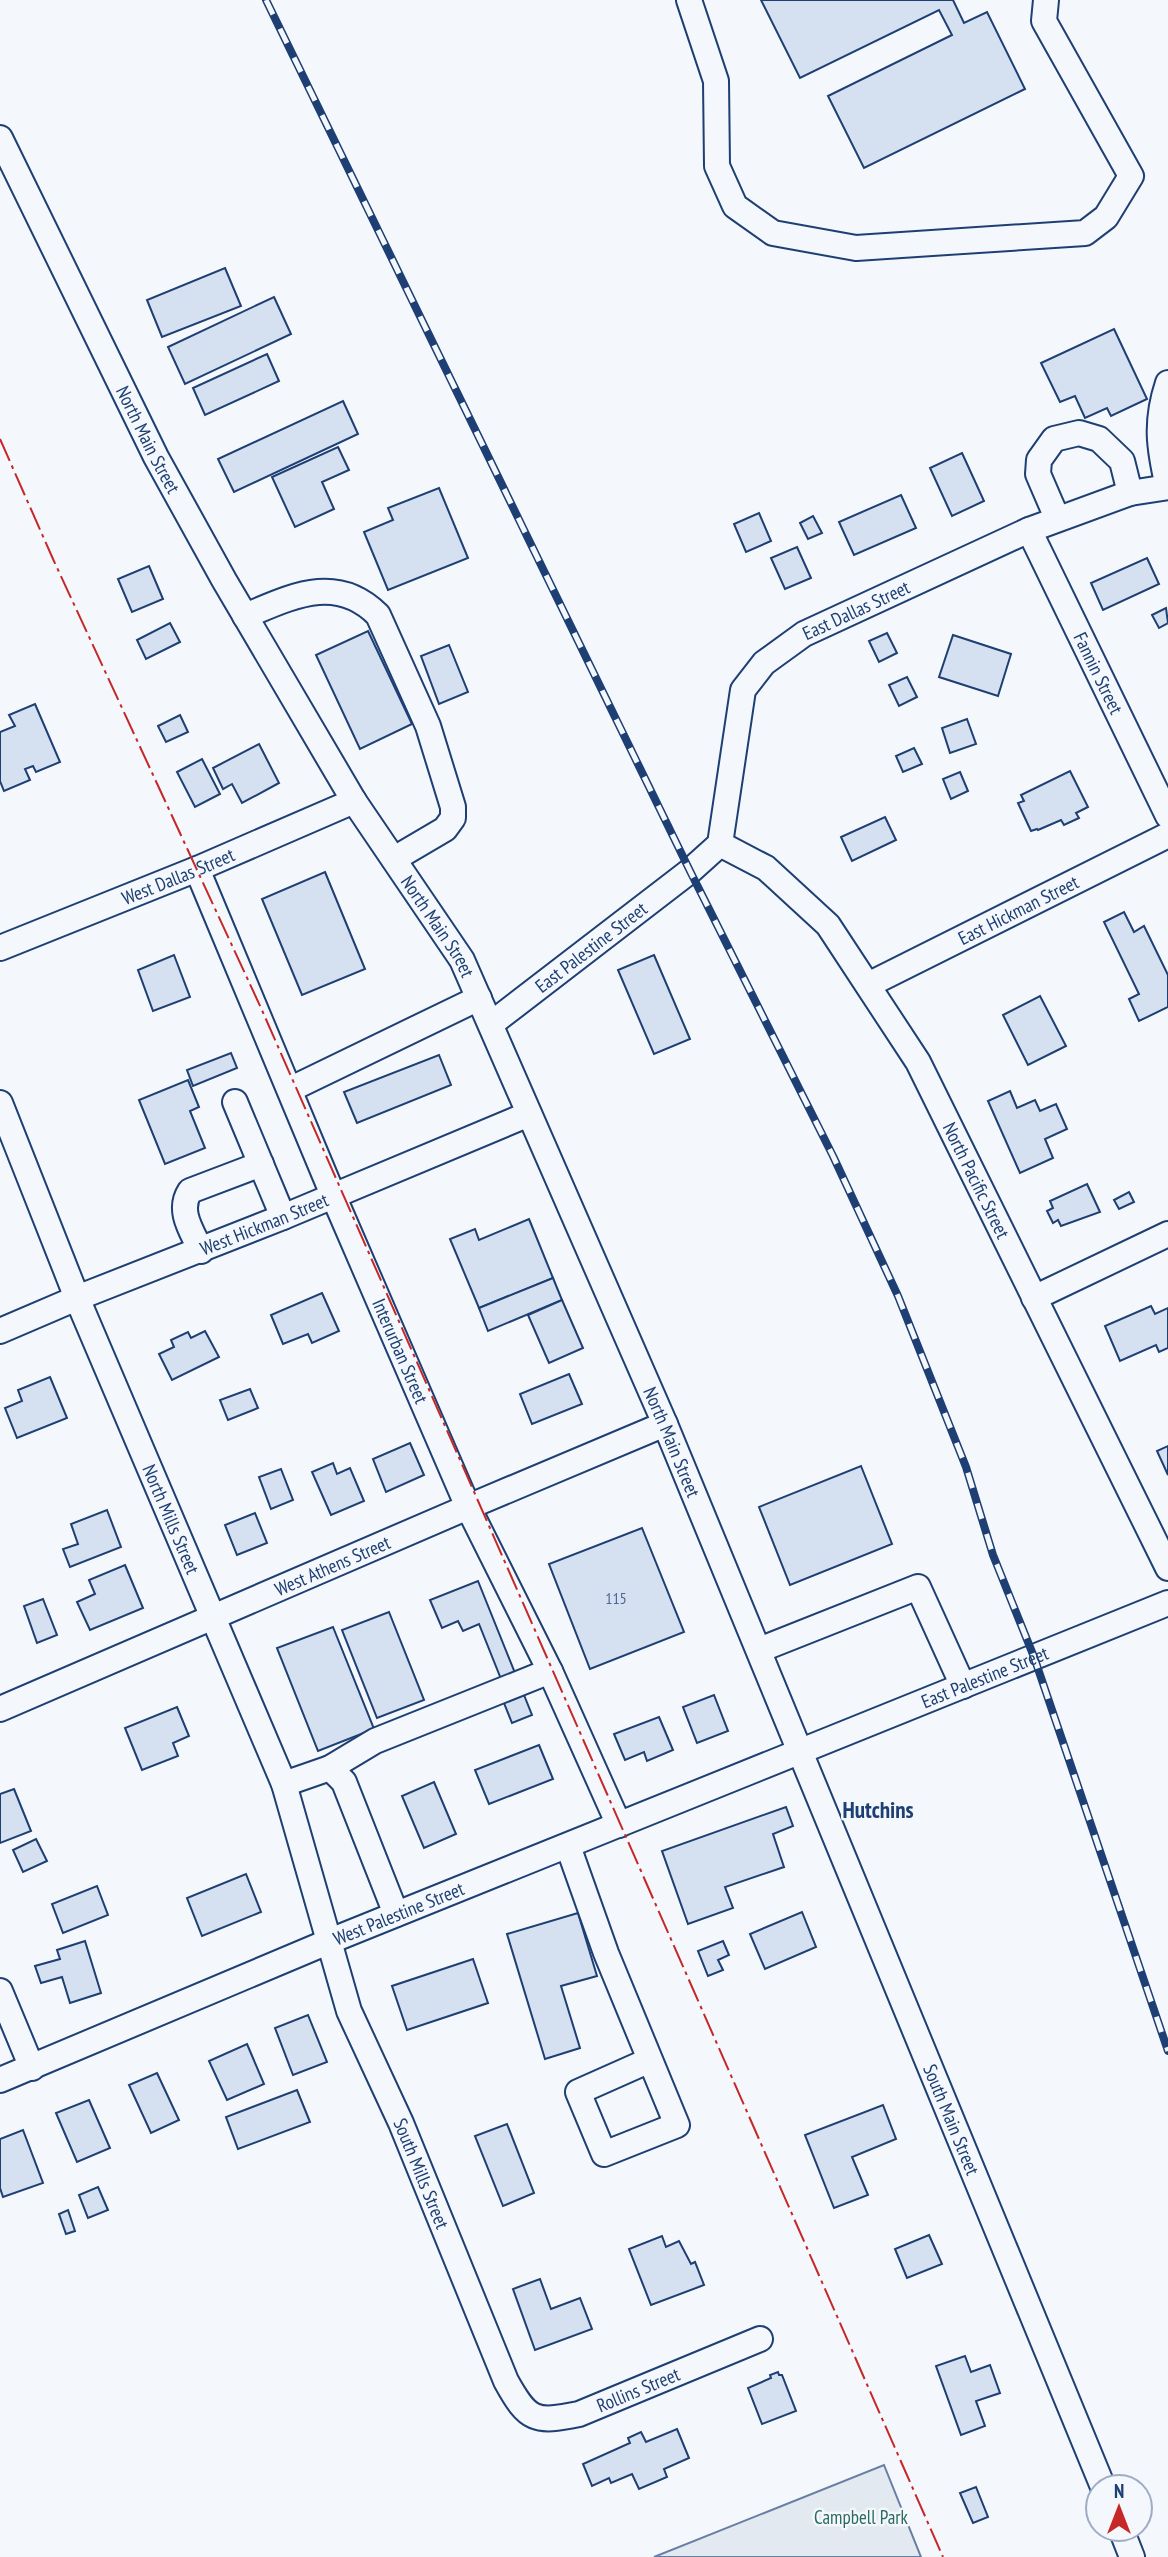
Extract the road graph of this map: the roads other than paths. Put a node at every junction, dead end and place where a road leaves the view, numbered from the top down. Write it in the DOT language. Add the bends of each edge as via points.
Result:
graph roads {
  1 [pos="689,0"];
  2 [pos="1046,0"];
  3 [pos="0,138"];
  4 [pos="1168,383"];
  5 [pos="1168,487"];
  6 [pos="1130,493"];
  7 [pos="1057,518"];
  8 [pos="1029,530"];
  9 [pos="245,616"];
  10 [pos="354,801"];
  11 [pos="1168,816"];
  12 [pos="1168,835"];
  13 [pos="720,844"];
  14 [pos="394,859"];
  15 [pos="197,869"];
  16 [pos="0,948"];
  17 [pos="867,985"];
  18 [pos="479,998"];
  19 [pos="491,1024"];
  20 [pos="291,1089"];
  21 [pos="235,1102"];
  22 [pos="0,1103"];
  23 [pos="529,1114"];
  24 [pos="261,1164"];
  25 [pos="333,1195"];
  26 [pos="283,1217"];
  27 [pos="1168,1234"];
  28 [pos="201,1251"];
  29 [pos="76,1298"];
  30 [pos="1034,1298"];
  31 [pos="0,1331"];
  32 [pos="665,1424"];
  33 [pos="468,1507"];
  34 [pos="1168,1568"];
  35 [pos="1168,1603"];
  36 [pos="212,1619"];
  37 [pos="759,1650"];
  38 [pos="550,1671"];
  39 [pos="963,1686"];
  40 [pos="0,1709"];
  41 [pos="801,1752"];
  42 [pos="330,1768"];
  43 [pos="284,1784"];
  44 [pos="619,1825"];
  45 [pos="568,1846"];
  46 [pos="396,1914"];
  47 [pos="330,1941"];
  48 [pos="0,1991"];
  49 [pos="650,2060"];
  50 [pos="32,2068"];
  51 [pos="0,2080"];
  52 [pos="760,2339"];
  53 [pos="519,2404"];
  54 [pos="1098,2473"];
  1 -- 2 [label="street" via="716,81 717,166 735,205 773,233 856,248 1085,233 1106,217 1131,176 1044,20"];
  3 -- 9 [label="street, North Main Street" via="156,457"];
  4 -- 5 [label="street" via="1158,427"];
  5 -- 6 [label="street, East Dallas Street"];
  6 -- 7 [label="street, East Dallas Street"];
  6 -- 7 [label="street" via="1122,461 1099,439 1079,433 1054,439 1039,460 1038,474"];
  7 -- 8 [label="street, East Dallas Street"];
  8 -- 11 [label="street, Fannin Street"];
  8 -- 13 [label="street, East Dallas Street" via="804,634 764,663 743,690"];
  9 -- 10 [label="street, North Main Street"];
  9 -- 14 [label="street" via="315,591 340,593 368,605 377,615 428,726 453,807 453,818 445,829"];
  10 -- 14 [label="street, North Main Street"];
  10 -- 15 [label="street, West Dallas Street"];
  12 -- 17 [label="street, East Hickman Street"];
  13 -- 17 [label="street, North Pacific Street" via="766,868 828,925"];
  13 -- 19 [label="street, East Palestine Street"];
  14 -- 18 [label="street, North Main Street" via="462,960"];
  15 -- 16 [label="street, West Dallas Street"];
  15 -- 20 [label="street, Interurban Street"];
  17 -- 30 [label="street, North Pacific Street" via="918,1062"];
  18 -- 19 [label="street, North Main Street"];
  18 -- 20 [label="street"];
  19 -- 23 [label="street, North Main Street"];
  20 -- 25 [label="street, Interurban Street"];
  21 -- 24 [label="street"];
  22 -- 29 [label="street, North Mills Street"];
  23 -- 25 [label="street, West Hickman Street"];
  23 -- 32 [label="street, North Main Street"];
  24 -- 26 [label="street"];
  24 -- 28 [label="street" via="190,1191 183,1211"];
  25 -- 26 [label="street, West Hickman Street"];
  25 -- 33 [label="street, Interurban Street"];
  26 -- 28 [label="street, West Hickman Street"];
  27 -- 30 [label="street"];
  28 -- 29 [label="street, West Hickman Street"];
  29 -- 31 [label="street, West Hickman Street"];
  29 -- 36 [label="street, North Mills Street"];
  30 -- 34 [label="street, North Pacific Street"];
  32 -- 33 [label="street, West Athens Street"];
  32 -- 37 [label="street, North Main Street"];
  33 -- 36 [label="street, West Athens Street"];
  33 -- 38 [label="street, Interurban Street"];
  35 -- 39 [label="street, East Palestine Street"];
  36 -- 40 [label="street, West Athens Street"];
  36 -- 43 [label="street, North Mills Street"];
  37 -- 39 [label="street" via="918,1587"];
  37 -- 41 [label="street, North Main Street"];
  38 -- 42 [label="street" via="375,1741"];
  38 -- 44 [label="street, Interurban Street"];
  39 -- 41 [label="street, East Palestine Street"];
  41 -- 44 [label="street, West Palestine Street"];
  41 -- 54 [label="street, South Main Street"];
  42 -- 43 [label="street"];
  42 -- 46 [label="street" via="345,1782"];
  43 -- 47 [label="street, North Mills Street"];
  44 -- 45 [label="street, West Palestine Street"];
  45 -- 46 [label="street, West Palestine Street"];
  45 -- 49 [label="street"];
  46 -- 47 [label="street, West Palestine Street"];
  47 -- 50 [label="street, West Palestine Street"];
  47 -- 53 [label="street, South Mills Street" via="349,2011"];
  48 -- 50 [label="street"];
  50 -- 51 [label="street, West Palestine Street"];
  52 -- 53 [label="street, Rollins Street" via="579,2414 553,2420 532,2417"];
}
